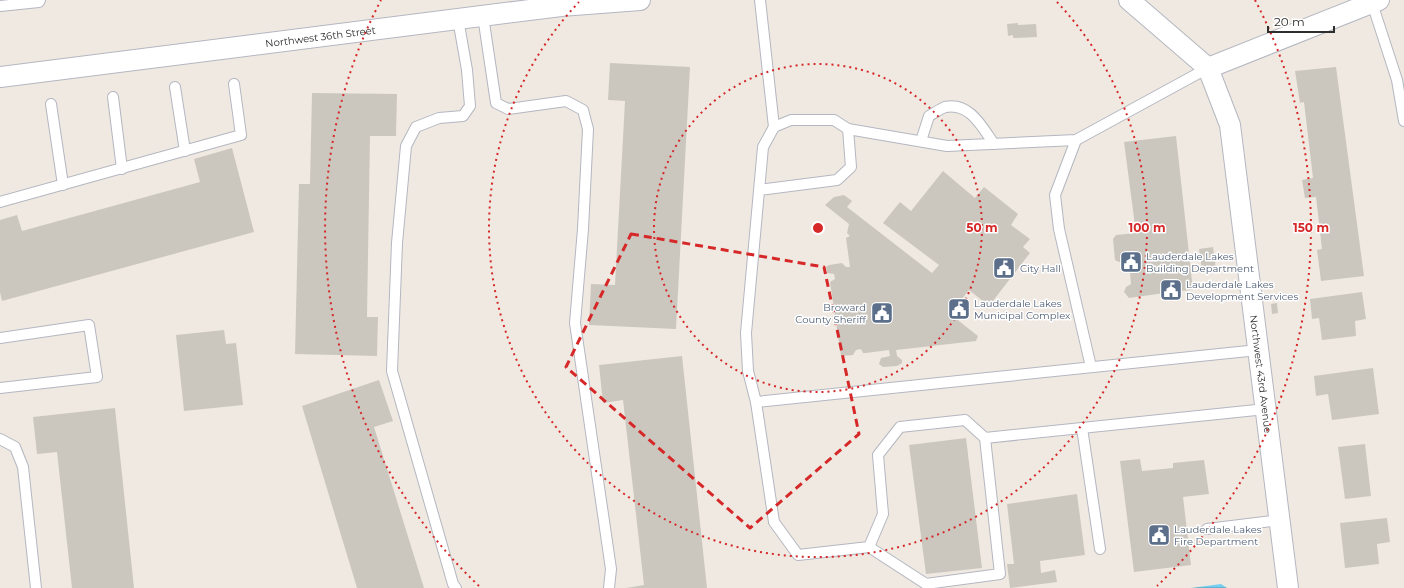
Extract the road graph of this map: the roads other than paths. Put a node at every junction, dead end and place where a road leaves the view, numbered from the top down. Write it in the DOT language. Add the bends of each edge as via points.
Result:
graph roads {
  1 [pos="40,0"];
  2 [pos="640,0"];
  3 [pos="760,0"];
  4 [pos="1129,0"];
  5 [pos="1376,1"];
  6 [pos="0,6"];
  7 [pos="483,16"];
  8 [pos="458,19"];
  9 [pos="1208,68"];
  10 [pos="0,77"];
  11 [pos="234,84"];
  12 [pos="176,87"];
  13 [pos="113,97"];
  14 [pos="51,104"];
  15 [pos="1404,121"];
  16 [pos="774,127"];
  17 [pos="848,129"];
  18 [pos="1076,140"];
  19 [pos="921,141"];
  20 [pos="994,144"];
  21 [pos="185,151"];
  22 [pos="122,169"];
  23 [pos="63,185"];
  24 [pos="759,190"];
  25 [pos="0,201"];
  26 [pos="0,338"];
  27 [pos="1258,350"];
  28 [pos="1091,367"];
  29 [pos="0,388"];
  30 [pos="756,402"];
  31 [pos="1266,409"];
  32 [pos="1082,428"];
  33 [pos="985,438"];
  34 [pos="0,439"];
  35 [pos="1280,520"];
  36 [pos="1207,529"];
  37 [pos="869,547"];
  38 [pos="1100,549"];
  39 [pos="36,588"];
  40 [pos="456,588"];
  41 [pos="609,588"];
  42 [pos="1288,588"];
  1 -- 6 [label="lane"];
  2 -- 7 [label="street, Northwest 36th Street" via="561,6"];
  3 -- 16 [label="lane"];
  4 -- 9 [label="street"];
  5 -- 9 [label="street"];
  5 -- 15 [label="lane" via="1397,80"];
  7 -- 8 [label="street, Northwest 36th Street"];
  7 -- 41 [label="lane" via="496,103 508,109 566,101 583,110 588,129 575,323 611,569"];
  8 -- 10 [label="street, Northwest 36th Street"];
  8 -- 40 [label="lane" via="470,106 463,116 439,118 416,127 406,146 397,243 392,371"];
  9 -- 18 [label="lane"];
  9 -- 27 [label="street, Northwest 43rd Avenue" via="1230,125"];
  11 -- 21 [label="lane" via="241,135"];
  12 -- 21 [label="lane"];
  13 -- 22 [label="lane"];
  14 -- 23 [label="lane"];
  16 -- 17 [label="lane" via="791,120 834,120"];
  16 -- 24 [label="lane" via="763,147"];
  17 -- 19 [label="lane"];
  17 -- 24 [label="lane" via="851,168 838,180"];
  18 -- 20 [label="lane"];
  18 -- 28 [label="lane" via="1055,195 1059,229"];
  19 -- 20 [label="lane" via="947,146"];
  19 -- 20 [label="lane" via="929,116 945,107 964,108 978,119"];
  21 -- 22 [label="lane"];
  22 -- 23 [label="lane"];
  23 -- 25 [label="lane"];
  24 -- 30 [label="lane" via="746,333 748,371"];
  26 -- 29 [label="lane" via="89,325 97,377"];
  27 -- 28 [label="lane"];
  27 -- 31 [label="street, Northwest 43rd Avenue"];
  28 -- 30 [label="lane"];
  30 -- 37 [label="lane" via="774,522 798,555"];
  31 -- 32 [label="lane"];
  31 -- 35 [label="street, Northwest 43rd Avenue"];
  32 -- 33 [label="lane"];
  32 -- 38 [label="lane"];
  33 -- 37 [label="lane" via="965,420 900,427 878,455 883,514"];
  33 -- 37 [label="lane" via="1000,574 926,584"];
  34 -- 39 [label="lane" via="15,447 24,467"];
  35 -- 36 [label="lane"];
  35 -- 42 [label="street, Northwest 43rd Avenue"];
}
